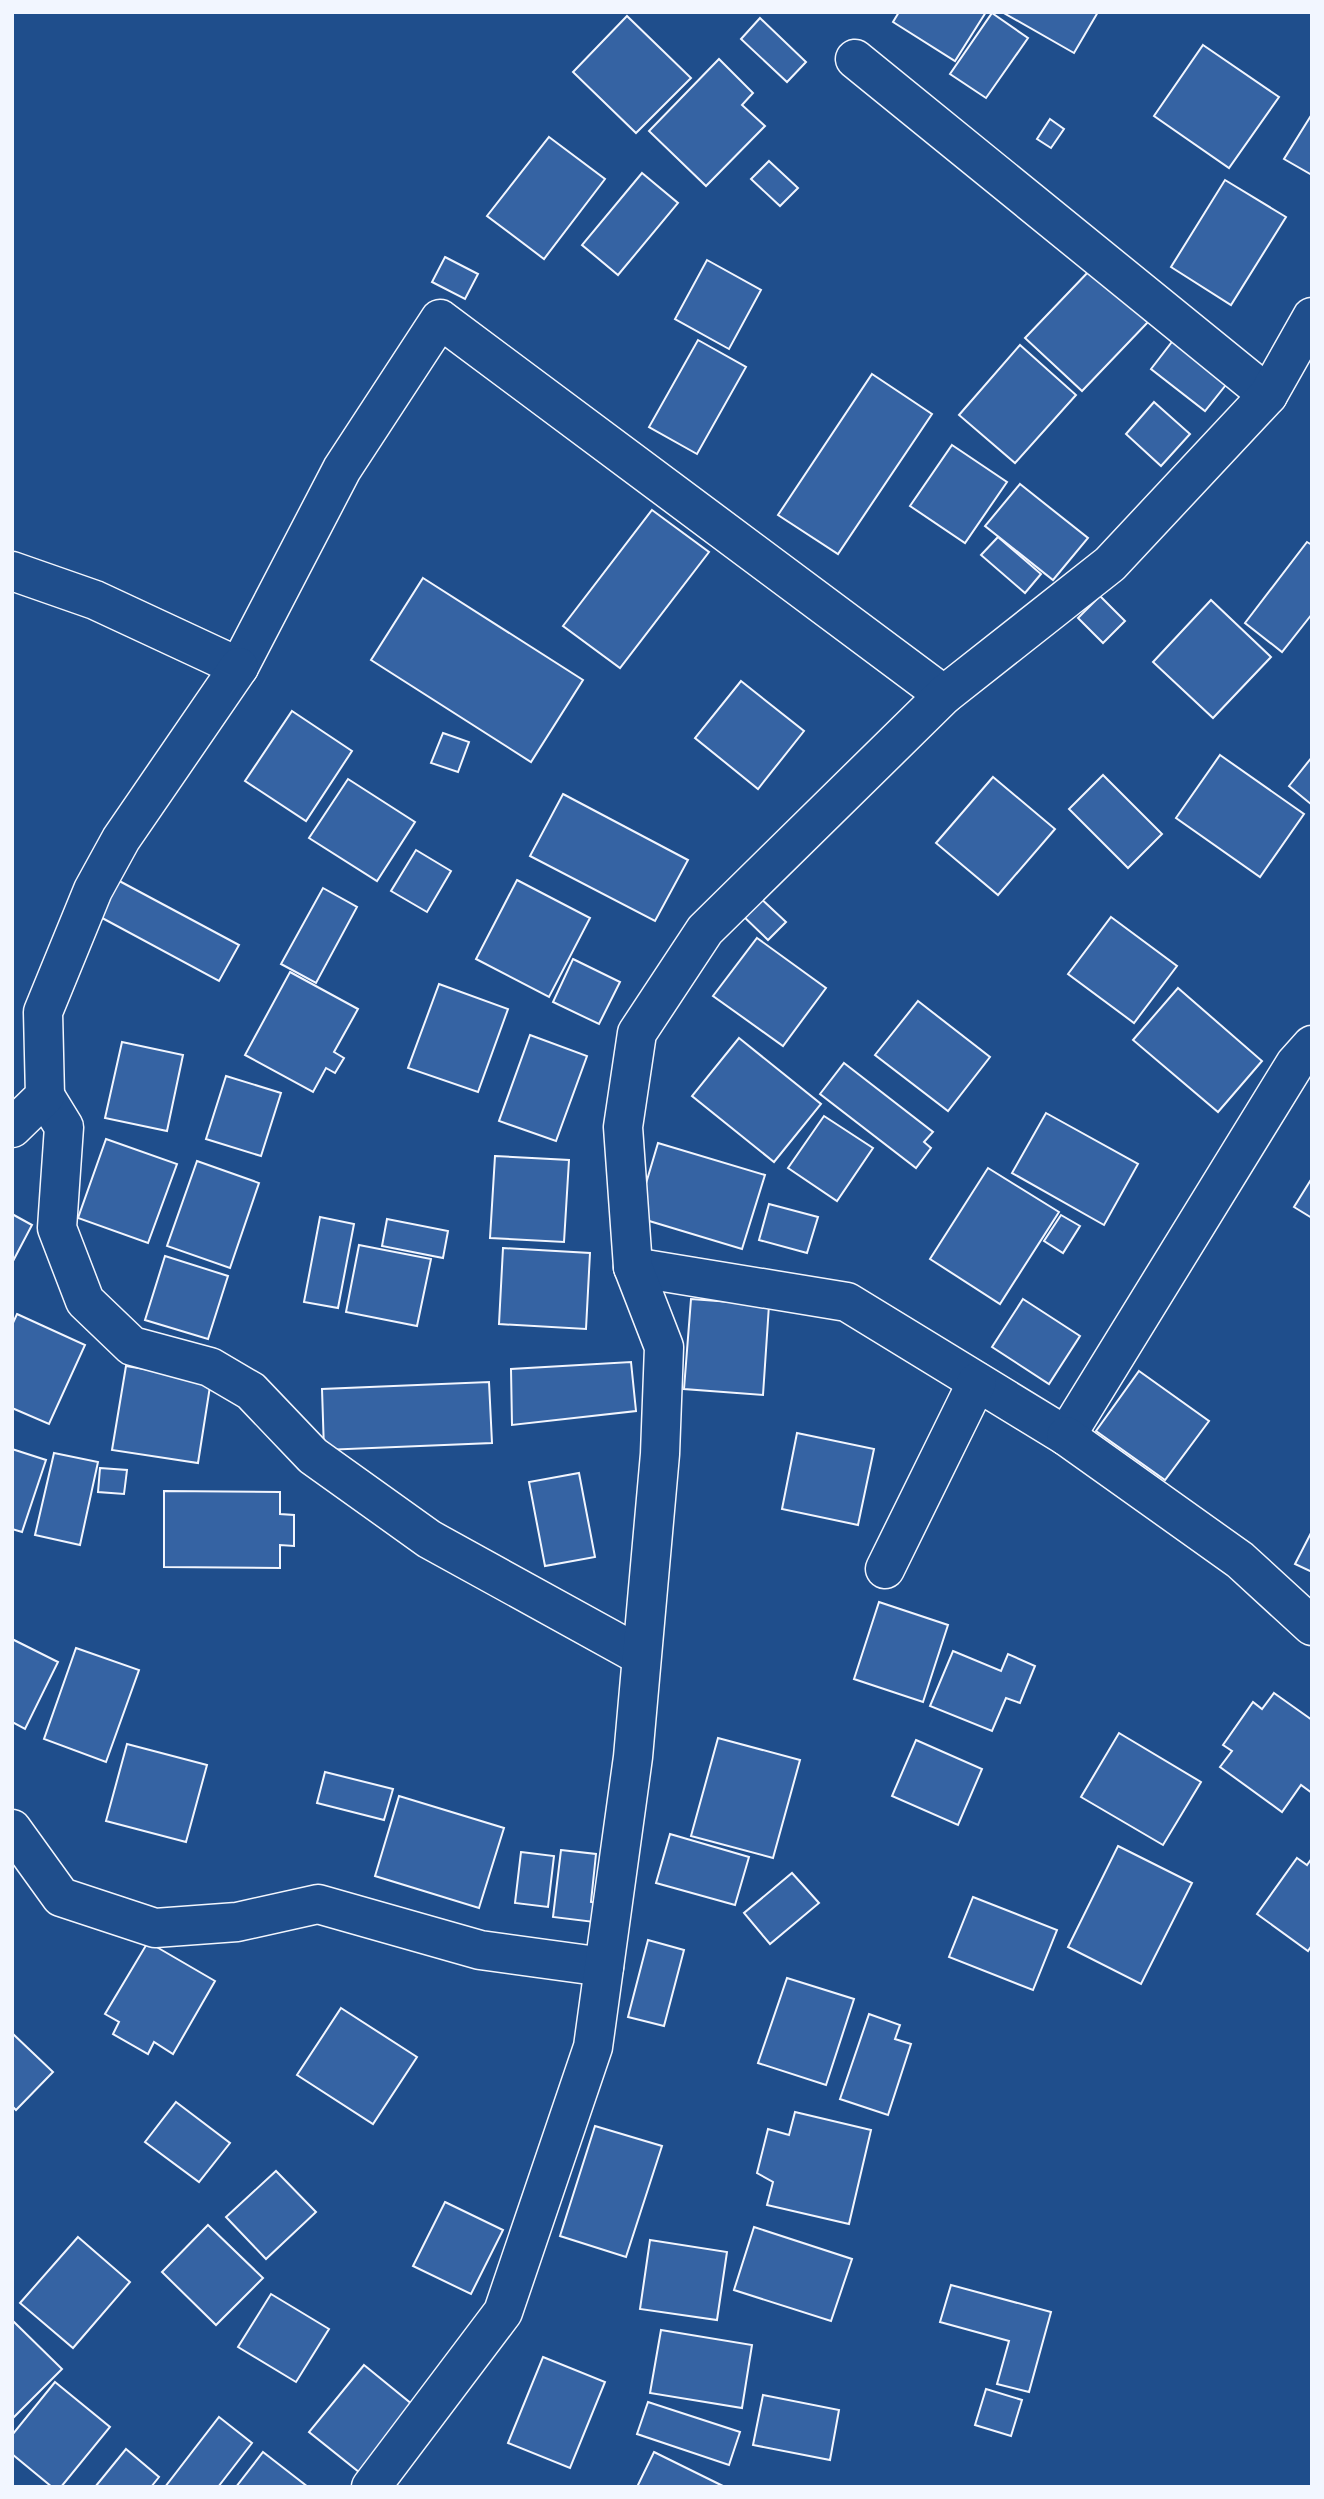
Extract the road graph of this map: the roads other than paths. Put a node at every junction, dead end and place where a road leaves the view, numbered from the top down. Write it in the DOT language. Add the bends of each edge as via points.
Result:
graph roads {
  1 [pos="855,59"];
  2 [pos="1312,317"];
  3 [pos="1268,395"];
  4 [pos="12,571"];
  5 [pos="239,667"];
  6 [pos="944,695"];
  7 [pos="1312,1045"];
  8 [pos="45,1096"];
  9 [pos="12,1128"];
  10 [pos="633,1267"];
  11 [pos="977,1382"];
  12 [pos="1066,1436"];
  13 [pos="885,1569"];
  14 [pos="1312,1626"];
  15 [pos="642,1656"];
  16 [pos="12,1829"];
  17 [pos="604,1967"];
  18 [pos="371,2487"];
  1 -- 3 [label="street"];
  2 -- 3 [label="street"];
  3 -- 6 [label="street" via="1110,564"];
  4 -- 5 [label="street" via="95,600"];
  5 -- 6 [label="street" via="342,469 440,318"];
  5 -- 8 [label="street" via="121,839 93,890 43,1012"];
  6 -- 10 [label="street" via="705,930 637,1033 623,1127"];
  7 -- 12 [label="street" via="1295,1063"];
  8 -- 9 [label="street"];
  8 -- 15 [label="street" via="64,1127 57,1228 85,1301 132,1346 210,1367 251,1391 313,1456 429,1539"];
  10 -- 11 [label="street" via="847,1303"];
  10 -- 15 [label="street" via="664,1347 660,1454"];
  11 -- 12 [label="street"];
  11 -- 13 [label="street"];
  12 -- 14 [label="street" via="1240,1560"];
  15 -- 17 [label="street"];
  16 -- 17 [label="street" via="61,1897 155,1928 237,1922 318,1904 480,1950"];
  17 -- 18 [label="street" via="593,2047 503,2312"];
}
